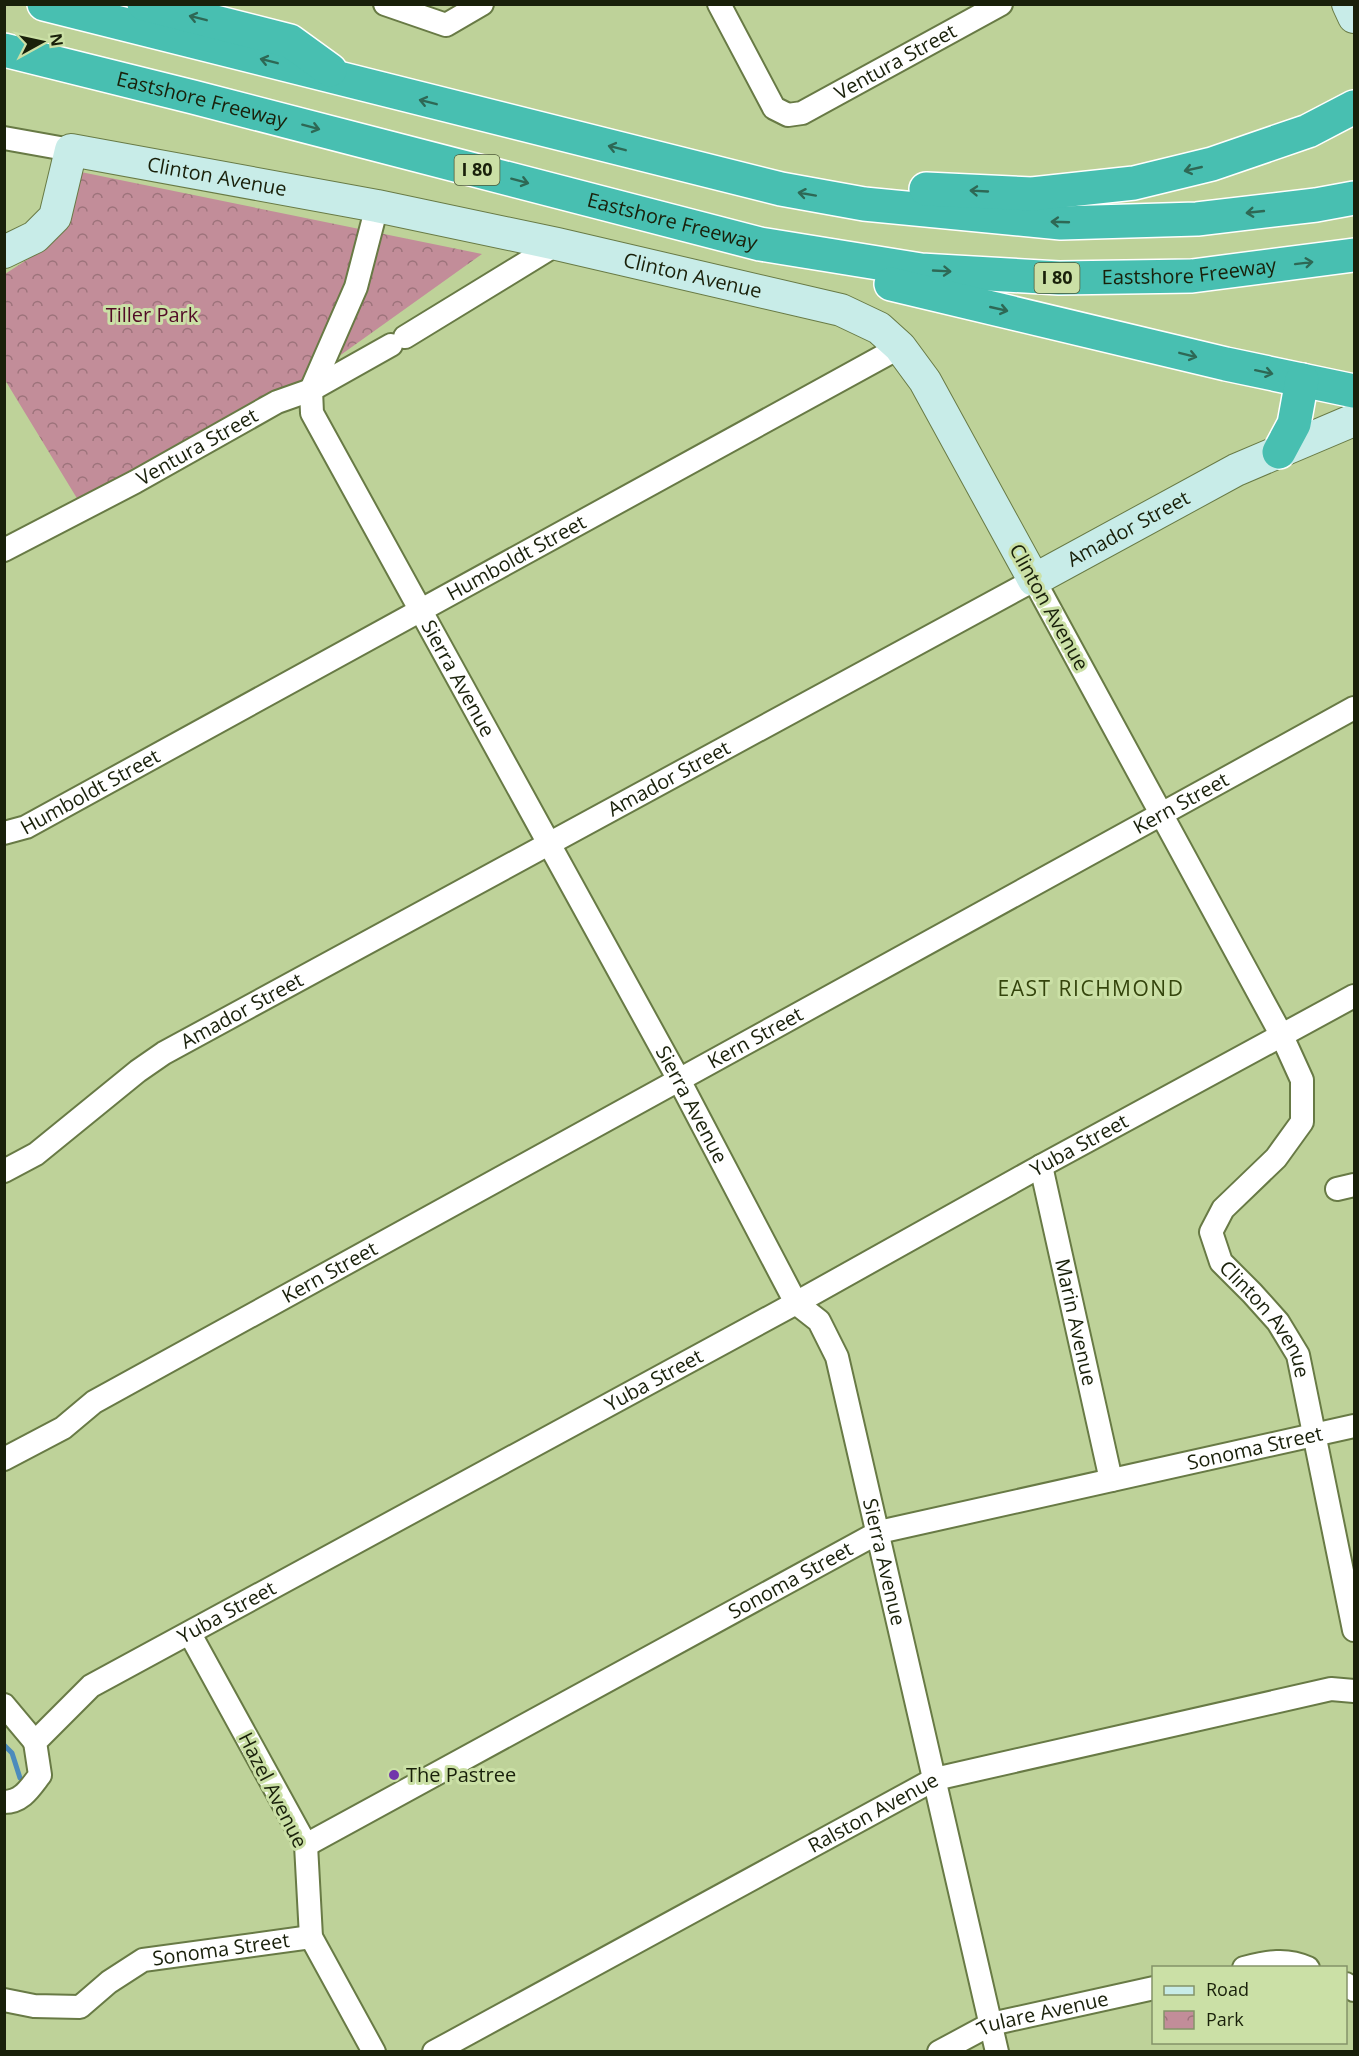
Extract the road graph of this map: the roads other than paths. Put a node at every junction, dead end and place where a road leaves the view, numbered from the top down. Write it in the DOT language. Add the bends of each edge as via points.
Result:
graph roads {
  1 [pos="44,4"];
  2 [pos="144,4"];
  3 [pos="385,4"];
  4 [pos="482,4"];
  5 [pos="719,4"];
  6 [pos="1001,4"];
  7 [pos="1348,4"];
  8 [pos="1354,17"];
  9 [pos="4,50"];
  10 [pos="4,73"];
  11 [pos="346,81"];
  12 [pos="193,97"];
  13 [pos="1354,107"];
  14 [pos="4,138"];
  15 [pos="71,150"];
  16 [pos="1354,198"];
  17 [pos="864,204"];
  18 [pos="376,206"];
  19 [pos="557,244"];
  20 [pos="760,244"];
  21 [pos="4,252"];
  22 [pos="1354,255"];
  23 [pos="900,347"];
  24 [pos="1302,380"];
  25 [pos="311,390"];
  26 [pos="1354,391"];
  27 [pos="1354,420"];
  28 [pos="1279,452"];
  29 [pos="4,550"];
  30 [pos="1034,579"];
  31 [pos="421,610"];
  32 [pos="1354,708"];
  33 [pos="1163,814"];
  34 [pos="4,833"];
  35 [pos="550,844"];
  36 [pos="1354,996"];
  37 [pos="1282,1036"];
  38 [pos="679,1080"];
  39 [pos="1041,1166"];
  40 [pos="4,1171"];
  41 [pos="796,1303"];
  42 [pos="1354,1426"];
  43 [pos="1314,1435"];
  44 [pos="4,1459"];
  45 [pos="1112,1480"];
  46 [pos="879,1532"];
  47 [pos="1354,1630"];
  48 [pos="190,1634"];
  49 [pos="1354,1691"];
  50 [pos="4,1705"];
  51 [pos="35,1742"];
  52 [pos="935,1779"];
  53 [pos="4,1802"];
  54 [pos="306,1845"];
  55 [pos="311,1937"];
  56 [pos="1254,1966"];
  57 [pos="1303,1966"];
  58 [pos="1152,1988"];
  59 [pos="4,2000"];
  60 [pos="991,2024"];
  61 [pos="374,2052"];
  62 [pos="434,2052"];
  63 [pos="939,2052"];
  64 [pos="997,2052"];
  11 -- 1 [label="highway, one-way"];
  11 -- 2 [label="highway, one-way" via="290,41"];
  3 -- 4 [label="street" via="446,25"];
  5 -- 6 [label="street, Ventura Street" via="774,108 788,115 802,113"];
  7 -- 8 [label="street"];
  9 -- 12 [label="highway, Eastshore Freeway / I 80"];
  10 -- 12 [label="highway" via="157,107"];
  17 -- 11 [label="highway, one-way" via="781,189"];
  12 -- 20 [label="highway, Eastshore Freeway / I 80, one-way"];
  13 -- 17 [label="highway, one-way" via="1308,131 1212,164 1134,183 1032,194 909,188"];
  14 -- 15 [label="street"];
  15 -- 18 [label="street, Clinton Avenue"];
  15 -- 21 [label="street" via="55,217 35,237"];
  16 -- 17 [label="highway, one-way" via="1197,219 1061,223"];
  18 -- 19 [label="street, Clinton Avenue"];
  18 -- 25 [label="street" via="356,287"];
  19 -- 23 [label="street, Clinton Avenue" via="841,310 879,328"];
  19 -- 25 [label="street, Ventura Street"];
  20 -- 22 [label="highway, Eastshore Freeway / I 80, one-way" via="921,270 1059,278 1192,276"];
  20 -- 24 [label="highway, one-way" via="881,281"];
  23 -- 30 [label="street, Clinton Avenue" via="925,381"];
  23 -- 31 [label="street, Humboldt Street"];
  24 -- 26 [label="highway"];
  24 -- 28 [label="highway" via="1294,424"];
  25 -- 29 [label="street, Ventura Street" via="277,402"];
  25 -- 31 [label="street, Sierra Avenue" via="312,413"];
  27 -- 28 [label="street, Amador Street"];
  28 -- 30 [label="street, Amador Street" via="1236,470"];
  30 -- 33 [label="street, Clinton Avenue"];
  30 -- 35 [label="street, Amador Street"];
  31 -- 34 [label="street, Humboldt Street" via="26,827"];
  31 -- 35 [label="street, Sierra Avenue"];
  32 -- 33 [label="street, Kern Street"];
  33 -- 37 [label="street, Clinton Avenue"];
  33 -- 38 [label="street, Kern Street"];
  35 -- 38 [label="street, Sierra Avenue"];
  35 -- 40 [label="street, Amador Street" via="164,1053 36,1154"];
  36 -- 37 [label="street, Yuba Street"];
  37 -- 39 [label="street, Yuba Street"];
  37 -- 43 [label="street, Clinton Avenue" via="1302,1080 1302,1122 1276,1158 1223,1209 1211,1232 1221,1262 1278,1322 1298,1355"];
  38 -- 41 [label="street, Sierra Avenue"];
  38 -- 44 [label="street, Kern Street" via="94,1402 63,1428"];
  39 -- 41 [label="street, Yuba Street"];
  39 -- 45 [label="street, Marin Avenue"];
  41 -- 46 [label="street, Sierra Avenue" via="819,1321 837,1357"];
  41 -- 48 [label="street, Yuba Street"];
  42 -- 43 [label="street, Sonoma Street"];
  43 -- 45 [label="street, Sonoma Street"];
  43 -- 47 [label="street, Clinton Avenue"];
  45 -- 46 [label="street, Sonoma Street"];
  46 -- 52 [label="street, Sierra Avenue"];
  46 -- 54 [label="street, Sonoma Street"];
  48 -- 51 [label="street, Yuba Street" via="91,1686"];
  48 -- 54 [label="street, Hazel Avenue"];
  49 -- 52 [label="street, Ralston Avenue" via="1331,1689"];
  50 -- 51 [label="street"];
  51 -- 53 [label="street" via="40,1775 25,1794 13,1802"];
  52 -- 60 [label="street, Sierra Avenue"];
  52 -- 62 [label="street, Ralston Avenue"];
  54 -- 55 [label="street, Hazel Avenue"];
  55 -- 59 [label="street, Sonoma Street" via="143,1960 80,2007 34,2006"];
  55 -- 61 [label="street, Hazel Avenue"];
  56 -- 57 [label="street" via="1292,1961"];
  58 -- 60 [label="street, Tulare Avenue"];
  60 -- 63 [label="street, Tulare Avenue"];
  60 -- 64 [label="street, Sierra Avenue"];
}
